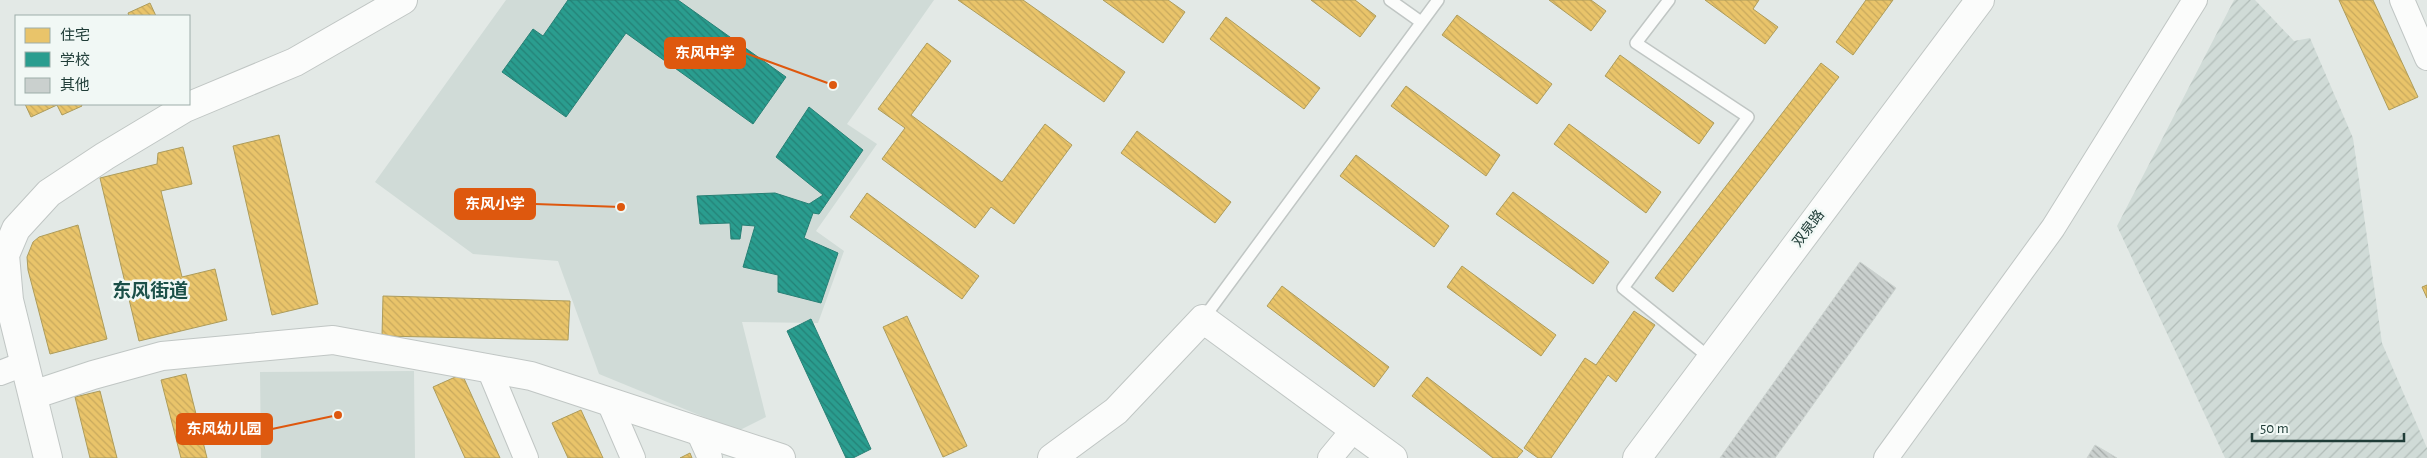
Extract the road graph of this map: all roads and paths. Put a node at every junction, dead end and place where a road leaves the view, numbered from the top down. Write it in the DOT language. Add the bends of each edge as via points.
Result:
graph roads {
  1 [pos="403,0"];
  2 [pos="1390,0"];
  3 [pos="1438,0"];
  4 [pos="1669,0"];
  5 [pos="1980,0"];
  6 [pos="2195,0"];
  7 [pos="2402,0"];
  8 [pos="1421,22"];
  9 [pos="2427,58"];
  10 [pos="1203,319"];
  11 [pos="1710,358"];
  12 [pos="26,364"];
  13 [pos="490,369"];
  14 [pos="0,374"];
  15 [pos="33,395"];
  16 [pos="608,400"];
  17 [pos="697,430"];
  18 [pos="1354,430"];
  19 [pos="48,458"];
  20 [pos="526,458"];
  21 [pos="633,458"];
  22 [pos="710,458"];
  23 [pos="781,458"];
  24 [pos="1052,458"];
  25 [pos="1330,458"];
  26 [pos="1393,458"];
  27 [pos="1637,458"];
  28 [pos="1886,458"];
  1 -- 12 [label="street" via="296,62 185,108 50,192 16,229 5,255 8,300"];
  2 -- 8 [label="lane"];
  3 -- 8 [label="lane"];
  4 -- 11 [label="lane" via="1636,43 1748,117 1623,288"];
  5 -- 11 [label="street, 双泉路"];
  6 -- 28 [label="street" via="2053,228"];
  7 -- 9 [label="street"];
  8 -- 10 [label="lane"];
  10 -- 18 [label="street"];
  10 -- 24 [label="street" via="1116,411"];
  11 -- 27 [label="street, 双泉路"];
  12 -- 14 [label="street"];
  12 -- 15 [label="street"];
  13 -- 15 [label="street" via="334,340 162,356"];
  13 -- 16 [label="street" via="532,376"];
  13 -- 20 [label="street"];
  15 -- 19 [label="street"];
  16 -- 17 [label="street"];
  16 -- 21 [label="street"];
  17 -- 22 [label="street"];
  17 -- 23 [label="street"];
  18 -- 25 [label="street"];
  18 -- 26 [label="street"];
}
